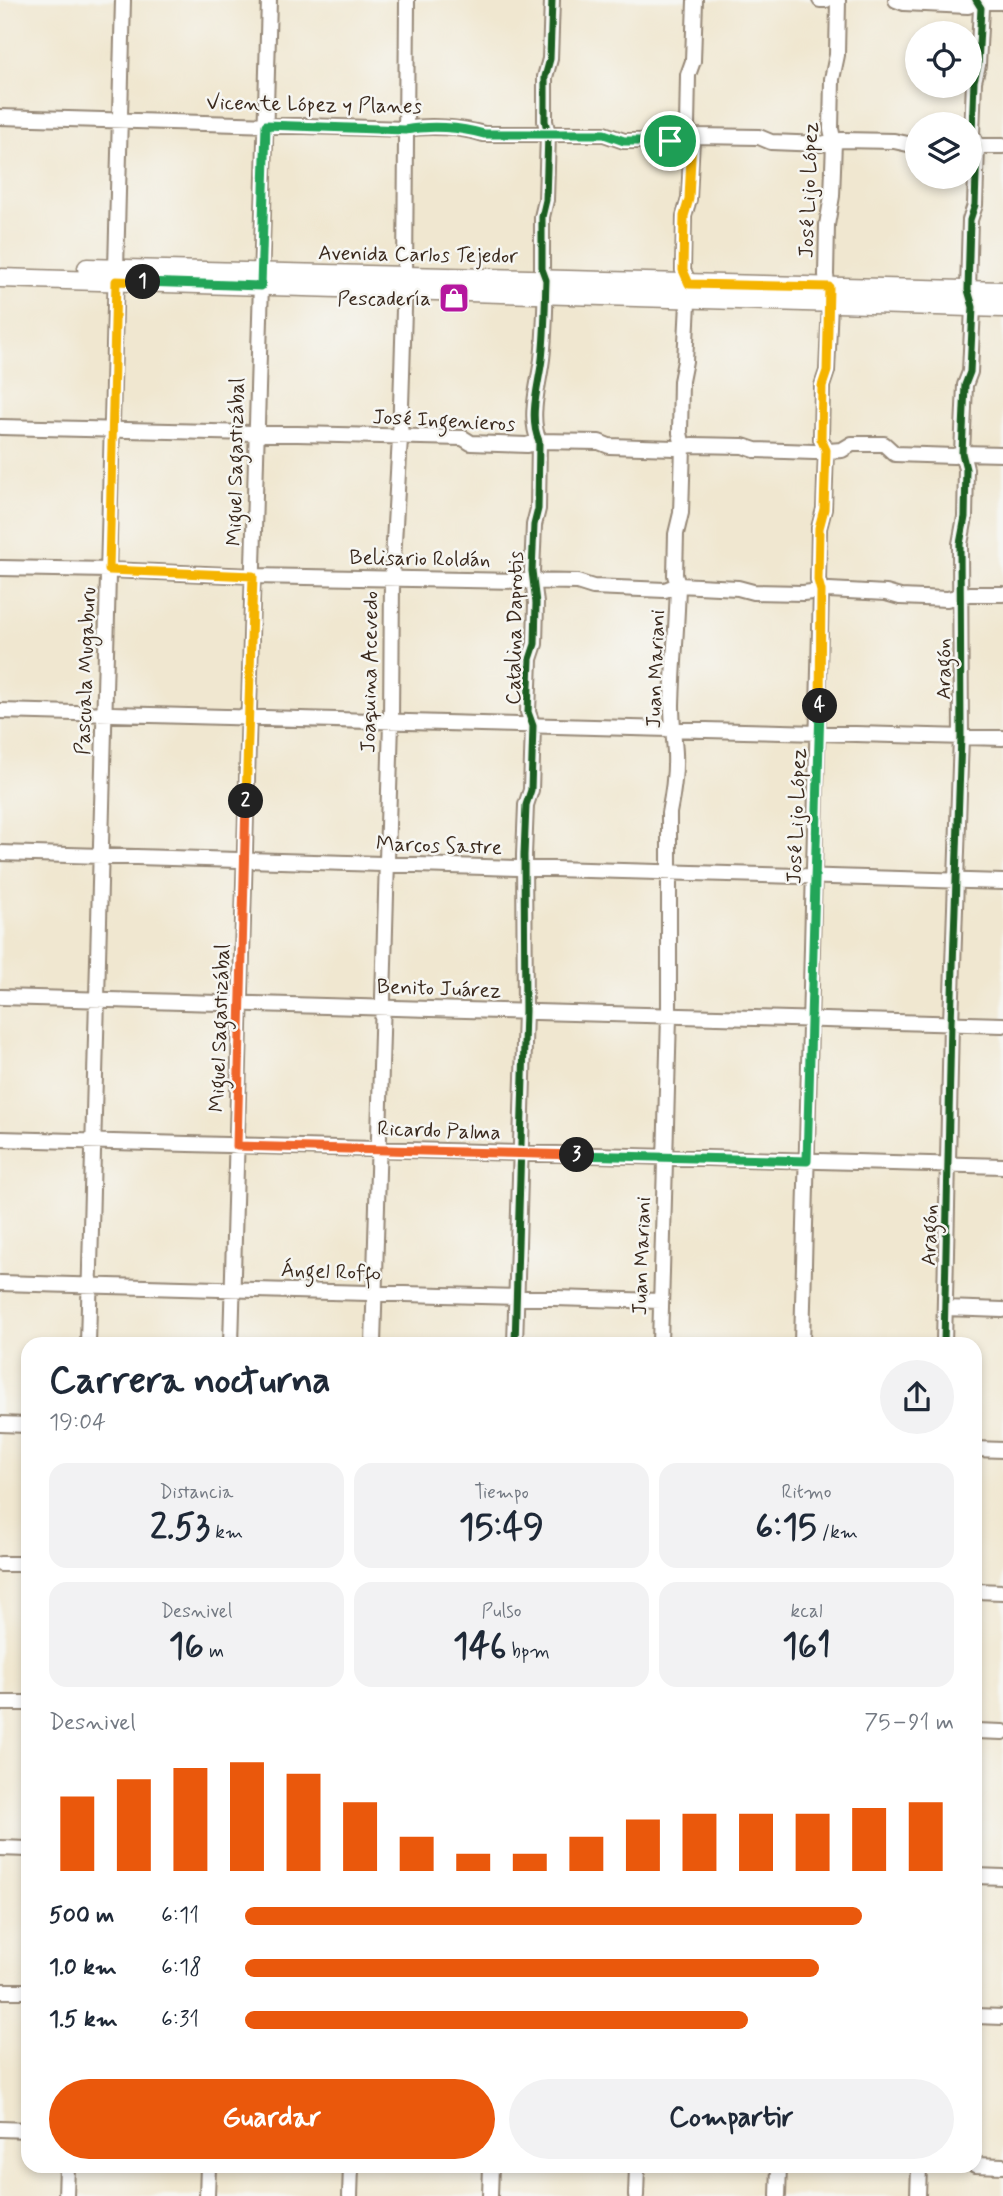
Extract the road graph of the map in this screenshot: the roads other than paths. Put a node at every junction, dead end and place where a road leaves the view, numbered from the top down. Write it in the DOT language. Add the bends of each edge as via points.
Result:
graph roads {
  1 [pos="123,0"];
  2 [pos="269,0"];
  3 [pos="407,0"];
  4 [pos="552,0"];
  5 [pos="695,0"];
  6 [pos="820,0"];
  7 [pos="826,0"];
  8 [pos="838,0"];
  9 [pos="896,0"];
  10 [pos="976,1"];
  11 [pos="1003,2"];
  12 [pos="973,112"];
  13 [pos="0,117"];
  14 [pos="120,120"];
  15 [pos="266,125"];
  16 [pos="405,130"];
  17 [pos="548,134"];
  18 [pos="692,137"];
  19 [pos="834,142"];
  20 [pos="905,143"];
  21 [pos="982,146"];
  22 [pos="1003,146"];
  23 [pos="974,189"];
  24 [pos="0,266"];
  25 [pos="116,275"];
  26 [pos="0,278"];
  27 [pos="261,279"];
  28 [pos="405,283"];
  29 [pos="546,287"];
  30 [pos="688,291"];
  31 [pos="1003,291"];
  32 [pos="829,295"];
  33 [pos="970,298"];
  34 [pos="1003,308"];
  35 [pos="0,427"];
  36 [pos="112,429"];
  37 [pos="257,434"];
  38 [pos="400,438"];
  39 [pos="539,442"];
  40 [pos="683,446"];
  41 [pos="826,450"];
  42 [pos="962,453"];
  43 [pos="1003,454"];
  44 [pos="0,568"];
  45 [pos="109,570"];
  46 [pos="253,576"];
  47 [pos="391,577"];
  48 [pos="533,582"];
  49 [pos="678,585"];
  50 [pos="821,591"];
  51 [pos="1003,594"];
  52 [pos="961,595"];
  53 [pos="0,711"];
  54 [pos="105,714"];
  55 [pos="249,718"];
  56 [pos="391,722"];
  57 [pos="533,726"];
  58 [pos="672,729"];
  59 [pos="819,733"];
  60 [pos="961,737"];
  61 [pos="1003,738"];
  62 [pos="0,853"];
  63 [pos="101,855"];
  64 [pos="245,859"];
  65 [pos="386,863"];
  66 [pos="526,869"];
  67 [pos="670,873"];
  68 [pos="815,876"];
  69 [pos="957,880"];
  70 [pos="1003,882"];
  71 [pos="0,997"];
  72 [pos="97,999"];
  73 [pos="241,1004"];
  74 [pos="382,1007"];
  75 [pos="525,1012"];
  76 [pos="669,1016"];
  77 [pos="811,1020"];
  78 [pos="951,1023"];
  79 [pos="1003,1025"];
  80 [pos="0,1139"];
  81 [pos="94,1142"];
  82 [pos="237,1146"];
  83 [pos="378,1150"];
  84 [pos="521,1153"];
  85 [pos="666,1157"];
  86 [pos="807,1161"];
  87 [pos="949,1165"];
  88 [pos="1003,1166"];
  89 [pos="0,1283"];
  90 [pos="90,1285"];
  91 [pos="233,1289"];
  92 [pos="374,1293"];
  93 [pos="516,1297"];
  94 [pos="661,1301"];
  95 [pos="945,1308"];
  96 [pos="1003,1310"];
  97 [pos="88,1337"];
  98 [pos="231,1337"];
  99 [pos="373,1337"];
  100 [pos="515,1337"];
  101 [pos="660,1337"];
  102 [pos="802,1337"];
  103 [pos="944,1337"];
  104 [pos="0,1424"];
  105 [pos="21,1424"];
  106 [pos="982,1449"];
  107 [pos="1003,1450"];
  108 [pos="0,1564"];
  109 [pos="21,1564"];
  110 [pos="982,1591"];
  111 [pos="1003,1592"];
  112 [pos="0,1703"];
  113 [pos="21,1703"];
  114 [pos="982,1731"];
  115 [pos="1003,1732"];
  116 [pos="0,1848"];
  117 [pos="21,1849"];
  118 [pos="982,1876"];
  119 [pos="1003,1877"];
  120 [pos="0,1991"];
  121 [pos="21,1991"];
  122 [pos="982,2016"];
  123 [pos="1003,2017"];
  124 [pos="0,2129"];
  125 [pos="21,2130"];
  126 [pos="982,2165"];
  127 [pos="1003,2166"];
  128 [pos="67,2173"];
  129 [pos="208,2173"];
  130 [pos="351,2173"];
  131 [pos="491,2173"];
  132 [pos="637,2173"];
  133 [pos="779,2173"];
  134 [pos="919,2173"];
  135 [pos="66,2196"];
  136 [pos="207,2196"];
  137 [pos="350,2196"];
  138 [pos="490,2196"];
  139 [pos="636,2196"];
  140 [pos="778,2196"];
  141 [pos="918,2196"];
  1 -- 14 [label="street, Pascuala Mugaburu"];
  2 -- 15 [label="street, Miguel Sagastizábal"];
  3 -- 16 [label="street, Joaquina Acevedo"];
  4 -- 17 [label="street, Catalina Daprotis" via="545,77"];
  5 -- 18 [label="street, Juan Mariani" via="693,61 688,75 687,126"];
  6 -- 7 [label="street"];
  8 -- 19 [label="street, José Lijo López" via="832,79"];
  9 -- 10 [label="street" via="968,6"];
  10 -- 11 [label="street"];
  10 -- 12 [label="street, Aragón" via="981,8"];
  13 -- 14 [label="street, Vicente López y Planes"];
  14 -- 15 [label="street, Vicente López y Planes"];
  14 -- 25 [label="street, Pascuala Mugaburu"];
  15 -- 16 [label="street, Vicente López y Planes"];
  15 -- 27 [label="street, Miguel Sagastizábal"];
  16 -- 17 [label="street, Vicente López y Planes"];
  16 -- 28 [label="street, Joaquina Acevedo"];
  17 -- 18 [label="street, Vicente López y Planes" via="604,134 624,141"];
  17 -- 29 [label="street, Catalina Daprotis" via="542,217"];
  18 -- 19 [label="street, Vicente López y Planes"];
  18 -- 30 [label="street, Juan Mariani" via="684,216 683,270"];
  19 -- 20 [label="street, Vicente López y Planes"];
  19 -- 32 [label="street, José Lijo López" via="825,275"];
  21 -- 22 [label="street"];
  23 -- 33 [label="street, Aragón"];
  24 -- 25 [label="main road, Avenida Carlos Tejedor"];
  25 -- 26 [label="main road, Avenida Carlos Tejedor"];
  25 -- 27 [label="main road, Avenida Carlos Tejedor"];
  25 -- 36 [label="street, Pascuala Mugaburu"];
  27 -- 28 [label="main road, Avenida Carlos Tejedor"];
  27 -- 37 [label="street, Miguel Sagastizábal"];
  28 -- 29 [label="main road, Avenida Carlos Tejedor"];
  28 -- 38 [label="street, Joaquina Acevedo"];
  29 -- 30 [label="main road, Avenida Carlos Tejedor"];
  29 -- 39 [label="street, Catalina Daprotis" via="537,385"];
  30 -- 32 [label="main road, Avenida Carlos Tejedor"];
  30 -- 40 [label="street, Juan Mariani"];
  31 -- 33 [label="main road, Avenida Carlos Tejedor"];
  32 -- 33 [label="main road, Avenida Carlos Tejedor"];
  32 -- 41 [label="street, José Lijo López" via="827,371 822,386 821,439"];
  33 -- 34 [label="main road, Avenida Carlos Tejedor"];
  33 -- 42 [label="street, Aragón" via="970,372 965,386"];
  35 -- 36 [label="street, José Ingenieros"];
  36 -- 37 [label="street, José Ingenieros"];
  36 -- 45 [label="street, Pascuala Mugaburu"];
  37 -- 38 [label="street, José Ingenieros"];
  37 -- 46 [label="street, Miguel Sagastizábal"];
  38 -- 39 [label="street, José Ingenieros"];
  38 -- 47 [label="street, Joaquina Acevedo"];
  39 -- 40 [label="street, José Ingenieros"];
  39 -- 48 [label="street, Catalina Daprotis"];
  40 -- 41 [label="street, José Ingenieros"];
  40 -- 49 [label="street, Juan Mariani" via="676,534"];
  41 -- 42 [label="street, José Ingenieros" via="884,444 895,454"];
  41 -- 50 [label="street, José Lijo López" via="819,528"];
  42 -- 43 [label="street, José Ingenieros"];
  42 -- 52 [label="street, Aragón" via="966,469"];
  44 -- 45 [label="street, Belisario Roldán"];
  45 -- 46 [label="street, Belisario Roldán"];
  45 -- 54 [label="street, Pascuala Mugaburu"];
  46 -- 47 [label="street, Belisario Roldán"];
  46 -- 55 [label="street, Miguel Sagastizábal"];
  47 -- 48 [label="street, Belisario Roldán"];
  47 -- 56 [label="street, Joaquina Acevedo"];
  48 -- 49 [label="street, Belisario Roldán" via="664,590"];
  48 -- 57 [label="street, Catalina Daprotis" via="535,644 528,712"];
  49 -- 50 [label="street, Belisario Roldán" via="753,592"];
  49 -- 58 [label="street, Juan Mariani"];
  50 -- 52 [label="street, Belisario Roldán" via="947,599"];
  50 -- 59 [label="street, José Lijo López"];
  51 -- 52 [label="street, Belisario Roldán"];
  52 -- 60 [label="street, Aragón"];
  53 -- 54 [label="street"];
  54 -- 55 [label="street"];
  54 -- 63 [label="street, Pascuala Mugaburu"];
  55 -- 56 [label="street"];
  55 -- 64 [label="street, Miguel Sagastizábal"];
  56 -- 57 [label="street"];
  56 -- 65 [label="street, Joaquina Acevedo"];
  57 -- 58 [label="street"];
  57 -- 66 [label="street, Catalina Daprotis"];
  58 -- 59 [label="street"];
  58 -- 67 [label="street, Juan Mariani"];
  59 -- 60 [label="street"];
  59 -- 68 [label="street, José Lijo López"];
  60 -- 61 [label="street"];
  60 -- 69 [label="street, Aragón"];
  62 -- 63 [label="street, Marcos Sastre"];
  63 -- 64 [label="street, Marcos Sastre"];
  63 -- 72 [label="street, Pascuala Mugaburu"];
  64 -- 65 [label="street, Marcos Sastre"];
  64 -- 73 [label="street, Miguel Sagastizábal"];
  65 -- 66 [label="street, Marcos Sastre"];
  65 -- 74 [label="street, Joaquina Acevedo"];
  66 -- 67 [label="street, Marcos Sastre"];
  66 -- 75 [label="street, Catalina Daprotis"];
  67 -- 68 [label="street, Marcos Sastre"];
  67 -- 76 [label="street, Juan Mariani"];
  68 -- 69 [label="street, Marcos Sastre"];
  68 -- 77 [label="street, José Lijo López"];
  69 -- 70 [label="street, Marcos Sastre"];
  69 -- 78 [label="street, Aragón"];
  71 -- 72 [label="street, Benito Juárez"];
  72 -- 73 [label="street, Benito Juárez"];
  72 -- 81 [label="street, Pascuala Mugaburu"];
  73 -- 74 [label="street, Benito Juárez"];
  73 -- 82 [label="street, Miguel Sagastizábal"];
  74 -- 75 [label="street, Benito Juárez"];
  74 -- 83 [label="street, Joaquina Acevedo"];
  75 -- 76 [label="street, Benito Juárez"];
  75 -- 84 [label="street, Catalina Daprotis"];
  76 -- 77 [label="street, Benito Juárez"];
  76 -- 85 [label="street, Juan Mariani"];
  77 -- 78 [label="street, Benito Juárez"];
  77 -- 86 [label="street, José Lijo López"];
  78 -- 79 [label="street, Benito Juárez"];
  78 -- 87 [label="street, Aragón"];
  80 -- 81 [label="street, Ricardo Palma"];
  81 -- 82 [label="street, Ricardo Palma"];
  81 -- 90 [label="street, Pascuala Mugaburu"];
  82 -- 83 [label="street, Ricardo Palma"];
  82 -- 91 [label="street, Miguel Sagastizábal"];
  83 -- 84 [label="street, Ricardo Palma"];
  83 -- 92 [label="street, Joaquina Acevedo"];
  84 -- 85 [label="street, Ricardo Palma"];
  84 -- 93 [label="street, Catalina Daprotis"];
  85 -- 86 [label="street, Ricardo Palma"];
  85 -- 94 [label="street, Juan Mariani"];
  86 -- 87 [label="street, Ricardo Palma"];
  86 -- 102 [label="street, José Lijo López"];
  87 -- 88 [label="street, Ricardo Palma"];
  87 -- 95 [label="street, Aragón"];
  89 -- 90 [label="street, Ángel Roffo"];
  90 -- 91 [label="street, Ángel Roffo"];
  90 -- 97 [label="street, Pascuala Mugaburu"];
  91 -- 92 [label="street, Ángel Roffo"];
  91 -- 98 [label="street, Miguel Sagastizábal"];
  92 -- 93 [label="street, Ángel Roffo"];
  92 -- 99 [label="street, Joaquina Acevedo"];
  93 -- 94 [label="street, Ángel Roffo"];
  93 -- 100 [label="street, Catalina Daprotis"];
  94 -- 101 [label="street, Juan Mariani"];
  95 -- 96 [label="street"];
  95 -- 103 [label="street, Aragón"];
  104 -- 105 [label="street"];
  106 -- 107 [label="street"];
  108 -- 109 [label="street"];
  110 -- 111 [label="street"];
  112 -- 113 [label="street"];
  114 -- 115 [label="street"];
  116 -- 117 [label="street"];
  118 -- 119 [label="street"];
  120 -- 121 [label="street"];
  122 -- 123 [label="street"];
  124 -- 125 [label="street"];
  126 -- 127 [label="street"];
  128 -- 135 [label="street"];
  129 -- 136 [label="street"];
  130 -- 137 [label="street"];
  131 -- 138 [label="street"];
  132 -- 139 [label="street"];
  133 -- 140 [label="street"];
  134 -- 141 [label="street"];
}
